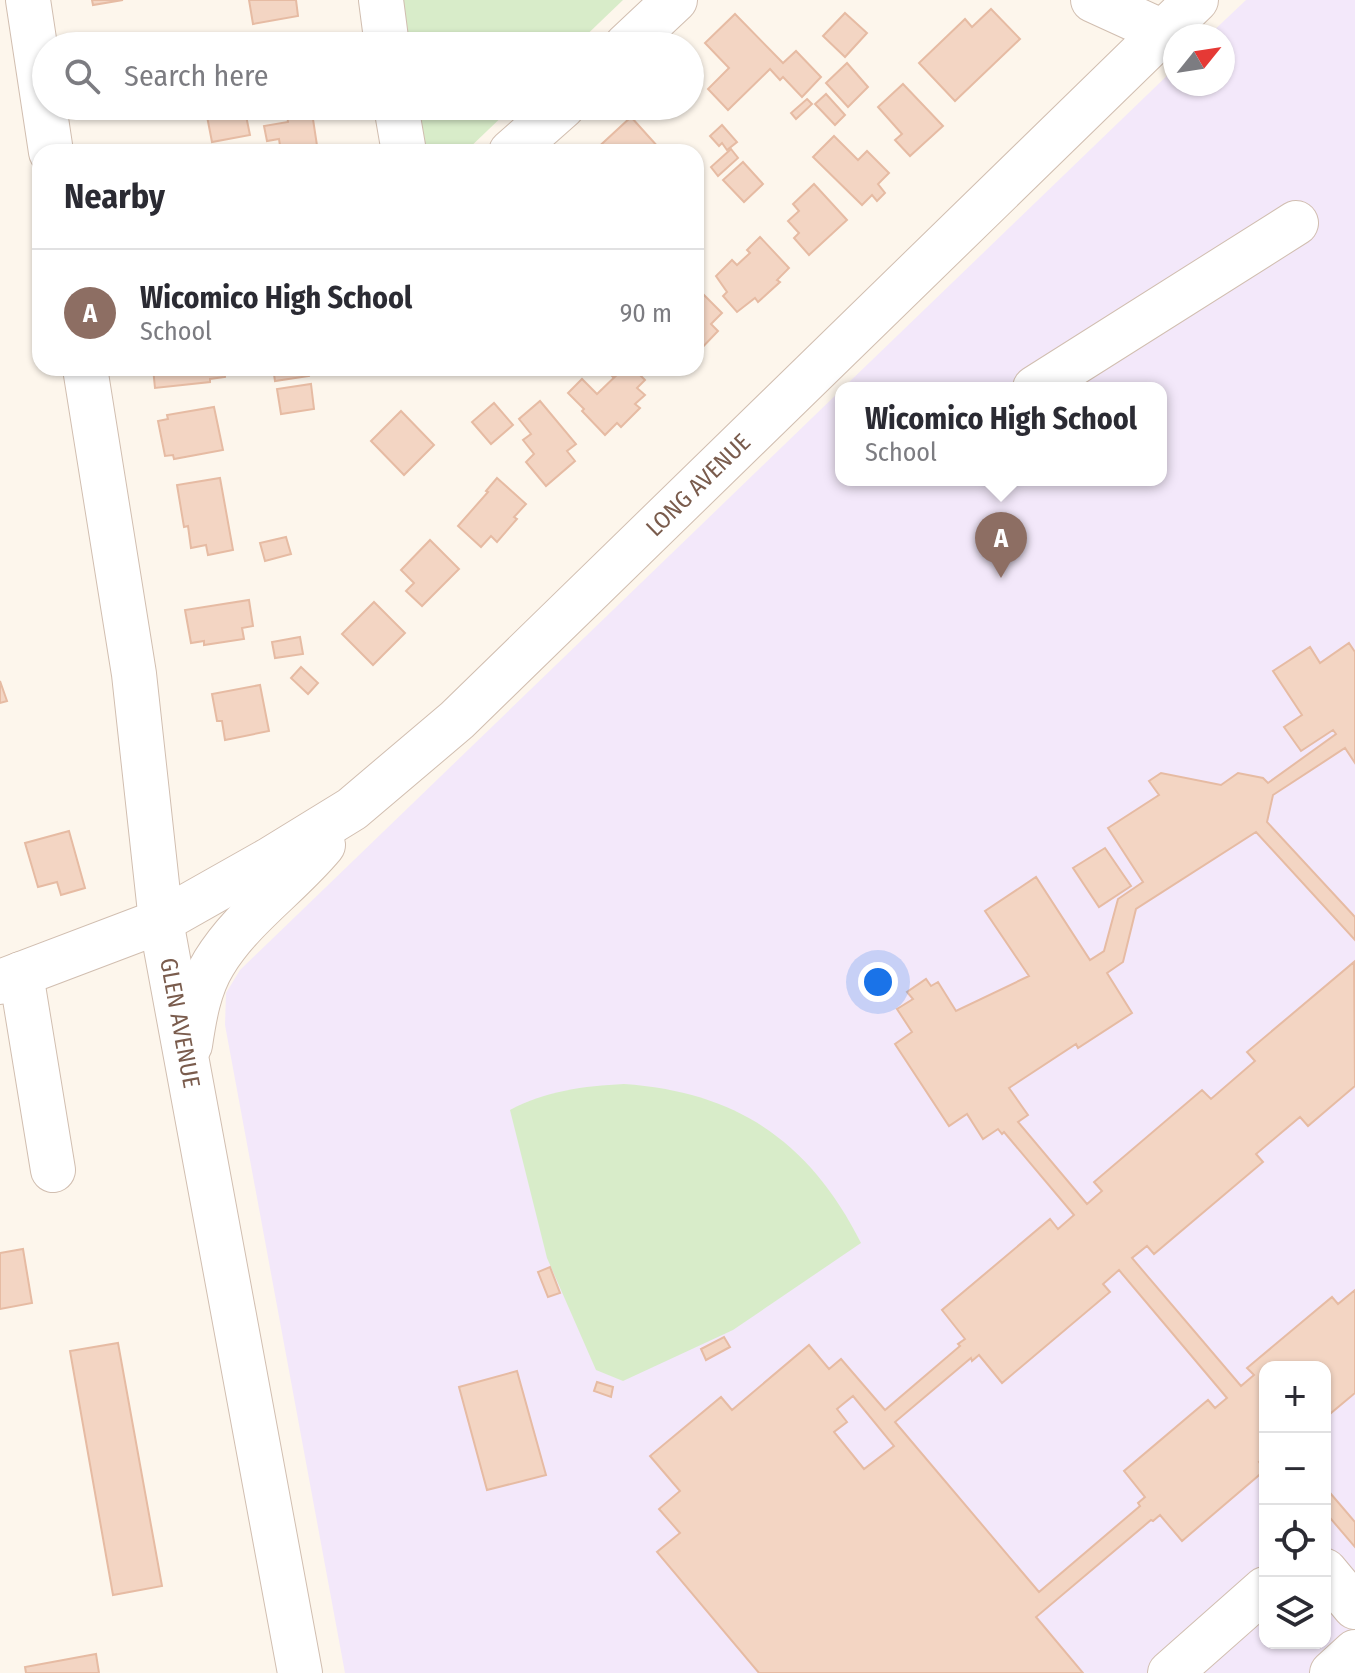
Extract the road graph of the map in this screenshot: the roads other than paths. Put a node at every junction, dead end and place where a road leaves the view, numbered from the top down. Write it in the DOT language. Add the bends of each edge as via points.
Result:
graph roads {
  1 [pos="28,0"];
  2 [pos="381,0"];
  3 [pos="675,0"];
  4 [pos="1093,0"];
  5 [pos="1196,0"];
  6 [pos="1171,24"];
  7 [pos="33,32"];
  8 [pos="385,32"];
  9 [pos="641,32"];
  10 [pos="1163,32"];
  11 [pos="46,120"];
  12 [pos="398,120"];
  13 [pos="547,120"];
  14 [pos="50,144"];
  15 [pos="403,144"];
  16 [pos="520,144"];
  17 [pos="1296,223"];
  18 [pos="86,376"];
  19 [pos="1044,382"];
  20 [pos="352,809"];
  21 [pos="161,921"];
  22 [pos="11,978"];
  23 [pos="187,1060"];
  24 [pos="53,1170"];
  25 [pos="1330,1577"];
  26 [pos="1259,1594"];
  27 [pos="1355,1607"];
  28 [pos="1355,1652"];
  29 [pos="300,1673"];
  30 [pos="1170,1673"];
  31 [pos="1332,1673"];
  1 -- 7 [label="street"];
  2 -- 8 [label="street"];
  3 -- 9 [label="street"];
  4 -- 10 [label="street"];
  5 -- 6 [label="street, LONG AVENUE"];
  10 -- 20 [label="street, LONG AVENUE" via="457,720"];
  11 -- 14 [label="street"];
  12 -- 15 [label="street"];
  13 -- 16 [label="street"];
  17 -- 19 [label="street"];
  18 -- 21 [label="street, GLEN AVENUE" via="134,674"];
  20 -- 21 [label="street, LONG AVENUE"];
  20 -- 23 [label="street" via="212,965 196,1009"];
  21 -- 22 [label="street, LONG AVENUE"];
  21 -- 23 [label="street, GLEN AVENUE"];
  22 -- 24 [label="street"];
  23 -- 29 [label="street, GLEN AVENUE"];
  25 -- 27 [label="street"];
  26 -- 30 [label="street"];
  28 -- 31 [label="street"];
}
